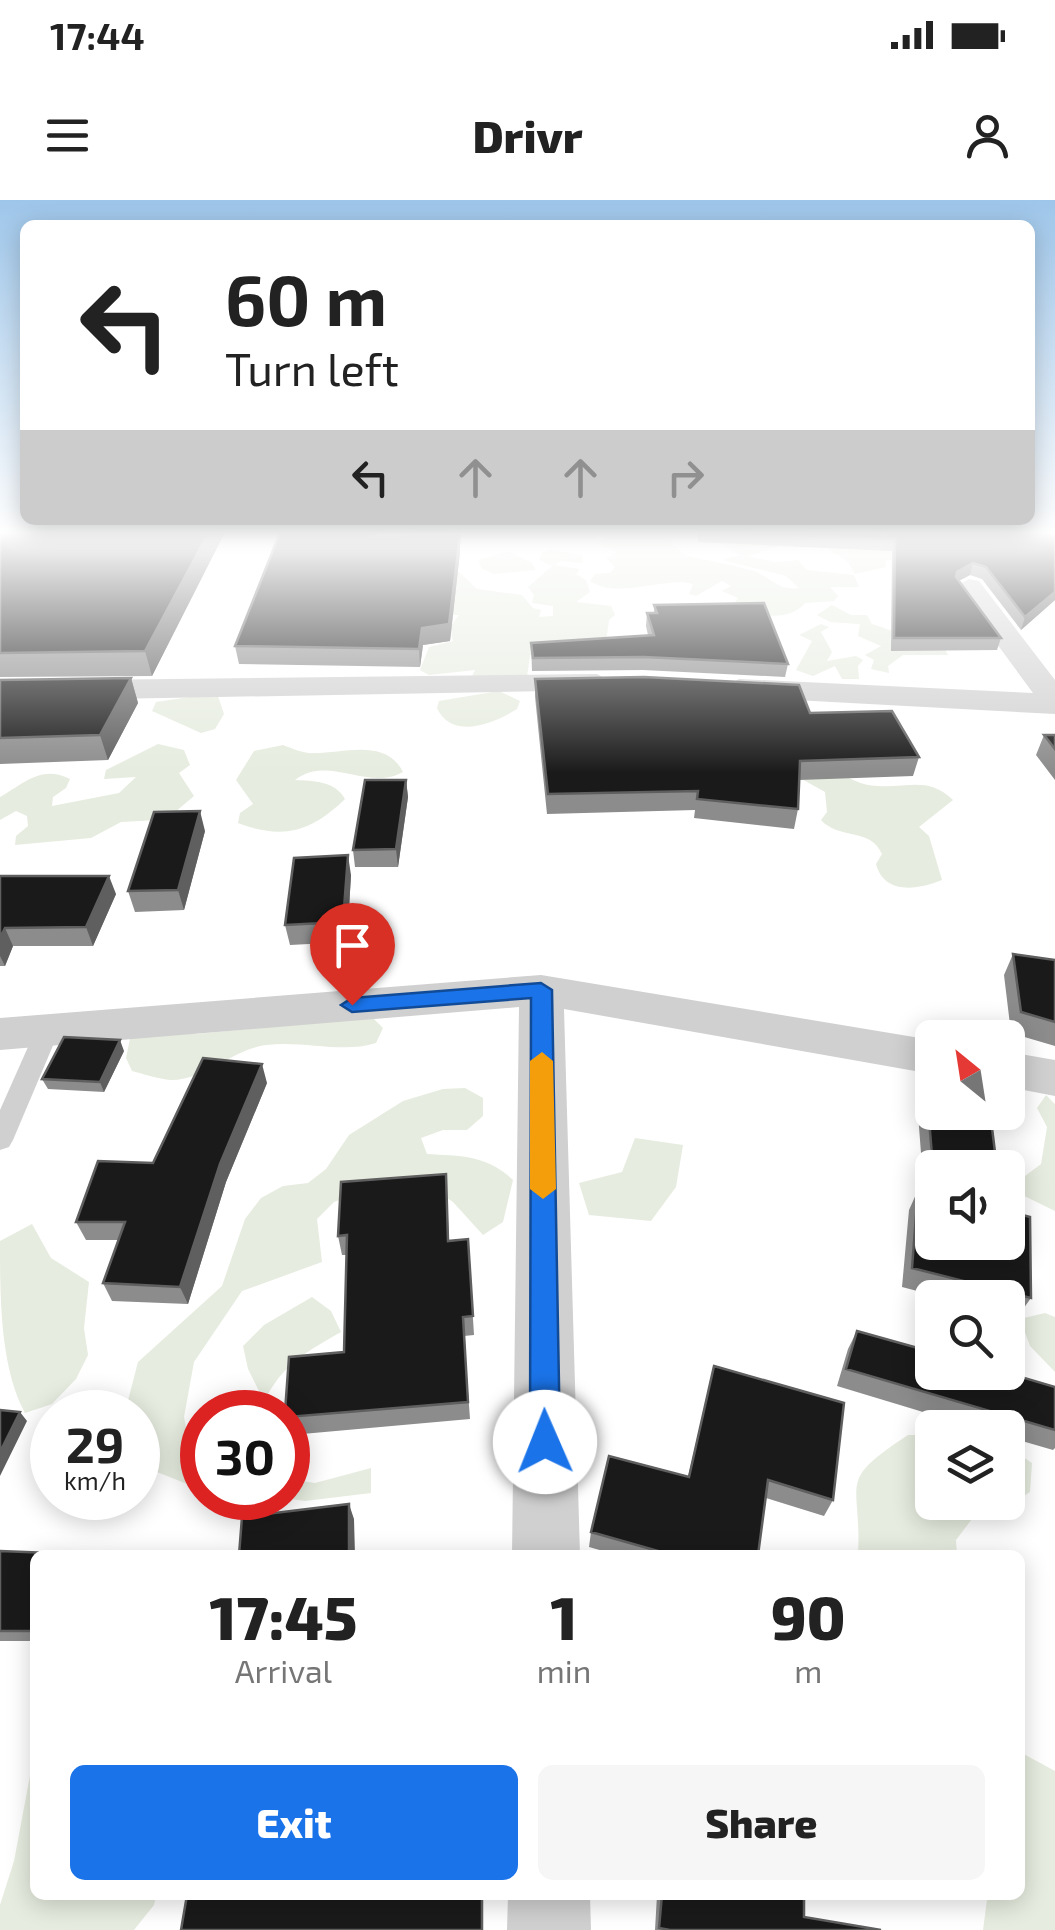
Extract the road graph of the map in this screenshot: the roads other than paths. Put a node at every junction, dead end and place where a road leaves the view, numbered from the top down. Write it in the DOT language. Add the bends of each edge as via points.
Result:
graph roads {
  1 [pos="987,611"];
  2 [pos="623,683"];
  3 [pos="702,686"];
  4 [pos="0,691"];
  5 [pos="1055,703"];
  6 [pos="541,990"];
  7 [pos="48,1029"];
  8 [pos="0,1034"];
  9 [pos="915,1054"];
  10 [pos="1025,1073"];
  11 [pos="1055,1078"];
  12 [pos="0,1140"];
  13 [pos="546,1550"];
  14 [pos="549,1900"];
  15 [pos="550,1930"];
  1 -- 5 [label="street"];
  2 -- 4 [label="street"];
  3 -- 5 [label="street"];
  6 -- 7 [label="street"];
  6 -- 9 [label="street"];
  6 -- 13 [label="street"];
  7 -- 8 [label="street"];
  7 -- 12 [label="lane"];
  10 -- 11 [label="street"];
  14 -- 15 [label="street"];
}
